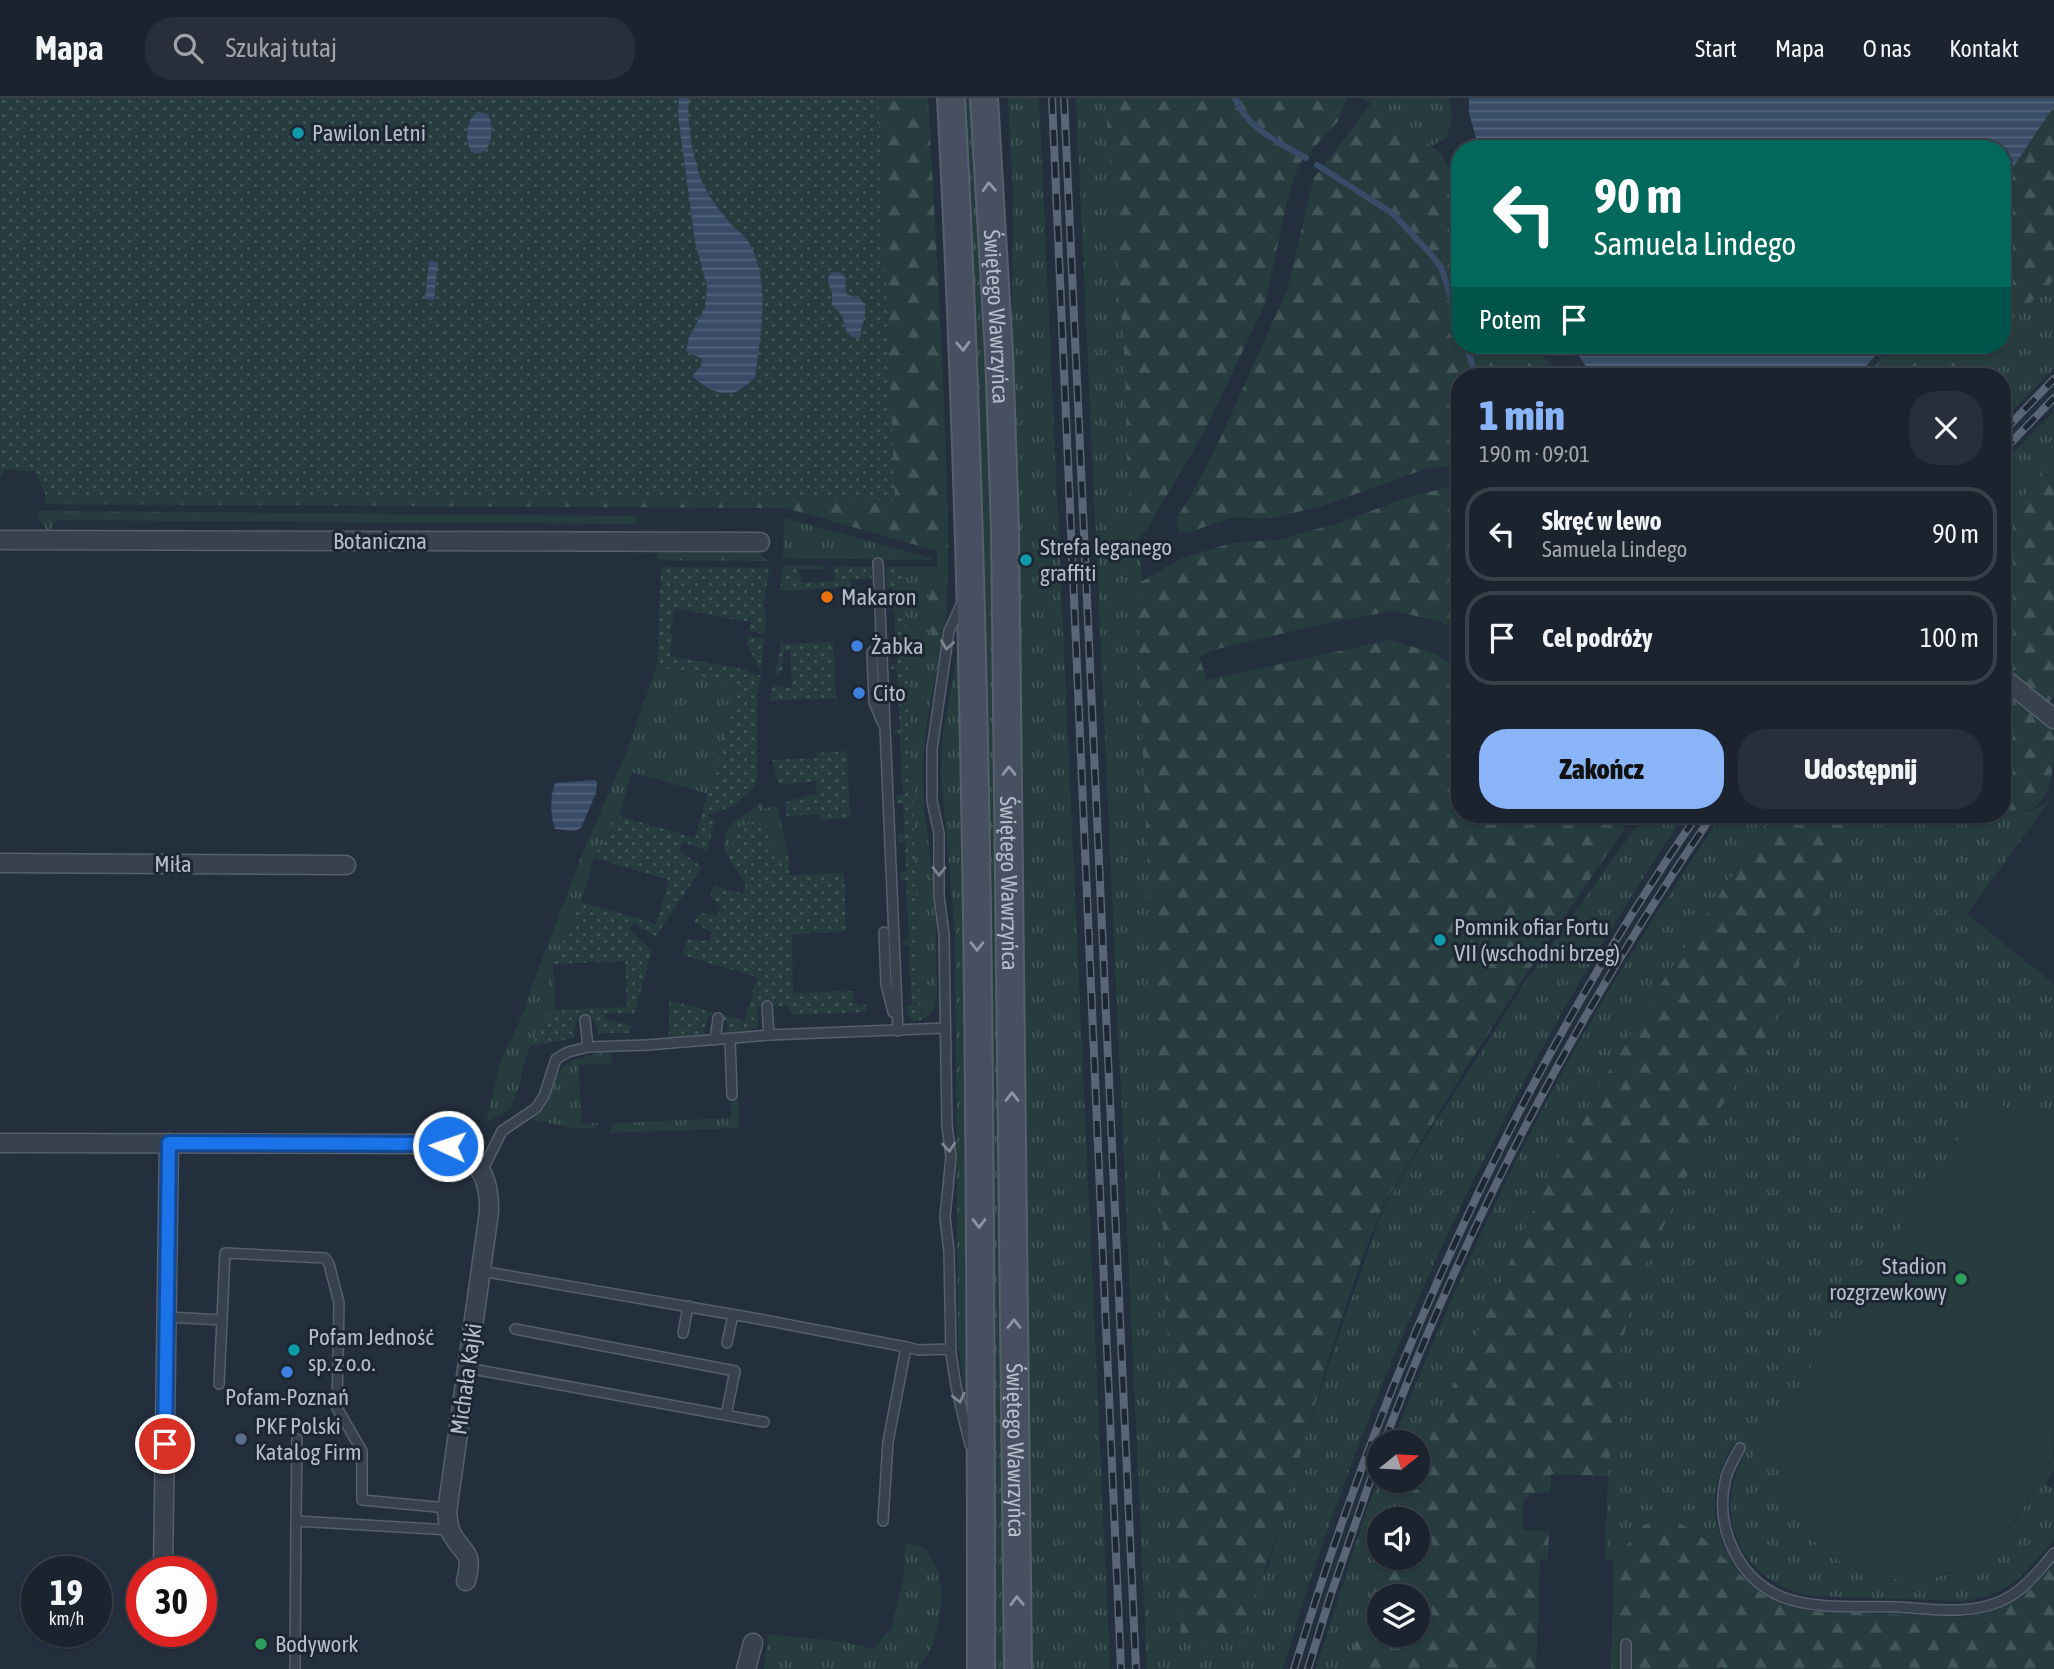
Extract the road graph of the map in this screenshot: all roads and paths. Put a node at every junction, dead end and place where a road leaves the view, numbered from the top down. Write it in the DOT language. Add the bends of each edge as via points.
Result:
graph roads {
  1 [pos="951,98"];
  2 [pos="984,98"];
  3 [pos="0,540"];
  4 [pos="760,542"];
  5 [pos="878,563"];
  6 [pos="971,582"];
  7 [pos="872,652"];
  8 [pos="2011,684"];
  9 [pos="2054,719"];
  10 [pos="885,730"];
  11 [pos="0,863"];
  12 [pos="346,865"];
  13 [pos="884,932"];
  14 [pos="767,1006"];
  15 [pos="719,1018"];
  16 [pos="585,1020"];
  17 [pos="945,1028"];
  18 [pos="898,1031"];
  19 [pos="769,1035"];
  20 [pos="730,1039"];
  21 [pos="715,1040"];
  22 [pos="588,1047"];
  23 [pos="732,1096"];
  24 [pos="0,1143"];
  25 [pos="169,1143"];
  26 [pos="482,1171"];
  27 [pos="481,1271"];
  28 [pos="688,1307"];
  29 [pos="733,1315"];
  30 [pos="167,1317"];
  31 [pos="222,1320"];
  32 [pos="514,1329"];
  33 [pos="683,1332"];
  34 [pos="727,1343"];
  35 [pos="906,1348"];
  36 [pos="951,1349"];
  37 [pos="467,1368"];
  38 [pos="219,1384"];
  39 [pos="726,1415"];
  40 [pos="764,1422"];
  41 [pos="297,1439"];
  42 [pos="1740,1448"];
  43 [pos="981,1494"];
  44 [pos="448,1508"];
  45 [pos="296,1521"];
  46 [pos="883,1521"];
  47 [pos="450,1530"];
  48 [pos="2054,1553"];
  49 [pos="163,1556"];
  50 [pos="466,1581"];
  51 [pos="753,1643"];
  52 [pos="1626,1644"];
  53 [pos="295,1669"];
  54 [pos="746,1669"];
  55 [pos="981,1669"];
  56 [pos="1018,1669"];
  57 [pos="1626,1669"];
  1 -- 6 [label="main road, Świętego Wawrzyńca, one-way"];
  56 -- 2 [label="main road, Świętego Wawrzyńca, one-way" via="1005,527"];
  3 -- 4 [label="street, Botaniczna"];
  5 -- 10 [label="lane"];
  6 -- 17 [label="lane, one-way" via="949,631 932,749"];
  6 -- 43 [label="main road, Świętego Wawrzyńca, one-way"];
  7 -- 10 [label="lane" via="874,702"];
  8 -- 9 [label="street"];
  10 -- 18 [label="lane"];
  11 -- 12 [label="street, Miła"];
  13 -- 18 [label="lane" via="887,984"];
  14 -- 19 [label="lane"];
  15 -- 21 [label="lane"];
  16 -- 22 [label="lane"];
  17 -- 18 [label="lane"];
  17 -- 36 [label="lane, one-way" via="951,1157 945,1217"];
  18 -- 19 [label="lane"];
  19 -- 20 [label="lane"];
  20 -- 21 [label="lane"];
  20 -- 23 [label="lane"];
  21 -- 22 [label="lane"];
  22 -- 26 [label="lane" via="556,1059 544,1096 536,1108 502,1131"];
  24 -- 25 [label="street"];
  25 -- 26 [label="street" via="433,1144 460,1149"];
  25 -- 30 [label="street"];
  26 -- 27 [label="street, Michała Kajki" via="490,1197"];
  27 -- 28 [label="lane"];
  27 -- 37 [label="street, Michała Kajki"];
  28 -- 29 [label="lane"];
  28 -- 33 [label="lane"];
  29 -- 34 [label="lane"];
  29 -- 35 [label="lane"];
  30 -- 31 [label="lane"];
  30 -- 49 [label="street"];
  31 -- 38 [label="lane"];
  31 -- 44 [label="lane" via="225,1254 325,1258 339,1303 337,1408 362,1451 362,1500"];
  32 -- 39 [label="lane" via="734,1371"];
  35 -- 36 [label="lane"];
  35 -- 46 [label="lane" via="888,1442"];
  36 -- 43 [label="lane, one-way"];
  37 -- 39 [label="lane"];
  37 -- 44 [label="street, Michała Kajki"];
  39 -- 40 [label="lane"];
  41 -- 45 [label="lane"];
  42 -- 48 [label="lane" via="1725,1479 1723,1520 1738,1559 1780,1596 1814,1604 1973,1609 2014,1594"];
  43 -- 55 [label="main road, Świętego Wawrzyńca"];
  44 -- 47 [label="street, Michała Kajki"];
  45 -- 47 [label="lane"];
  45 -- 53 [label="lane"];
  47 -- 50 [label="street, Michała Kajki" via="470,1561"];
  51 -- 54 [label="street"];
  52 -- 57 [label="lane"];
}
